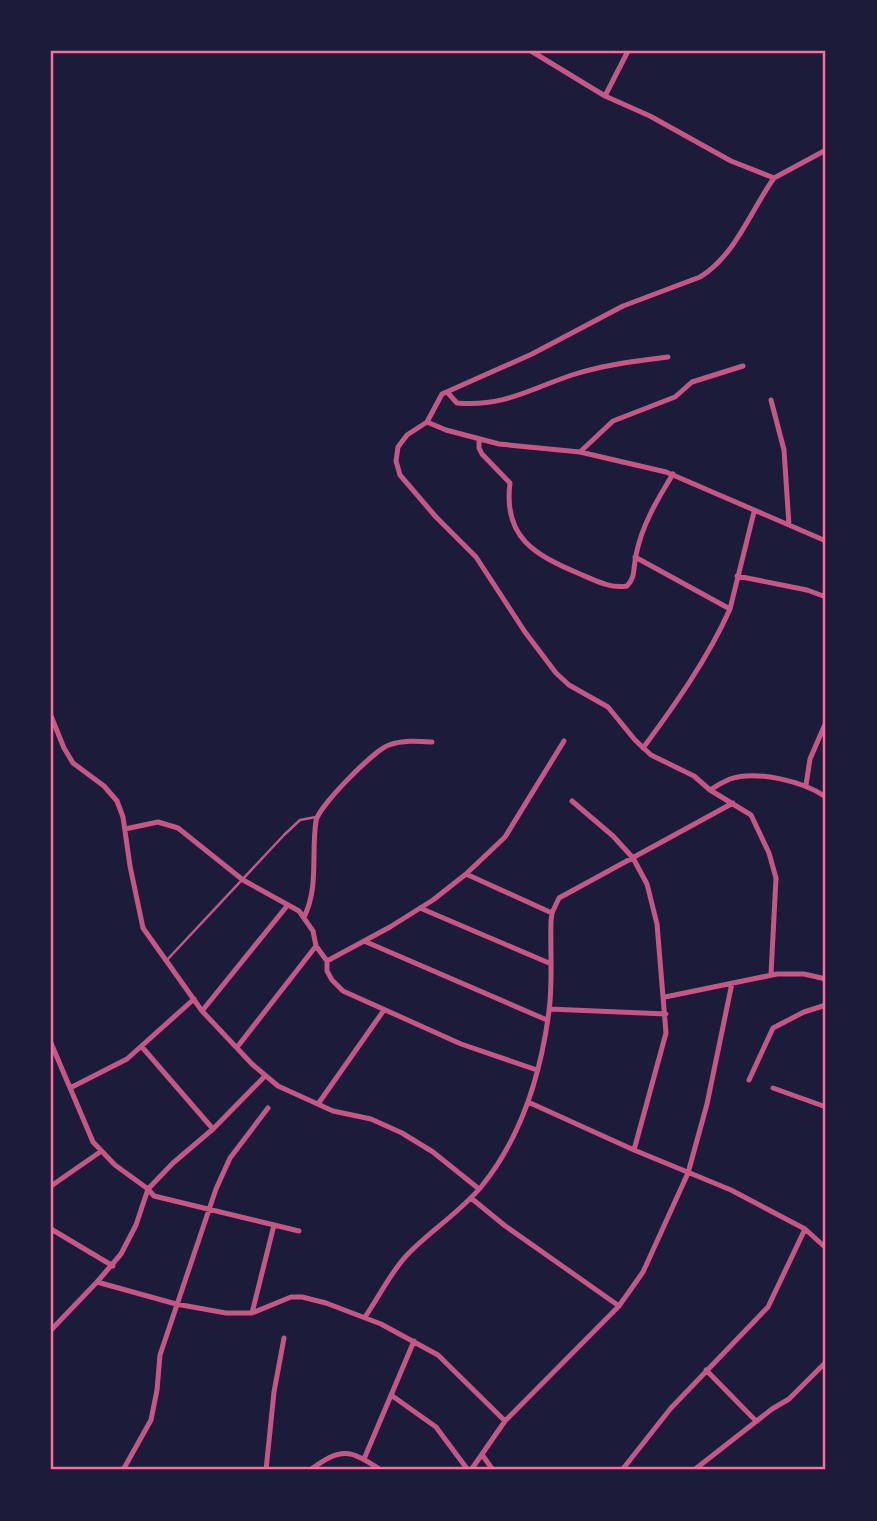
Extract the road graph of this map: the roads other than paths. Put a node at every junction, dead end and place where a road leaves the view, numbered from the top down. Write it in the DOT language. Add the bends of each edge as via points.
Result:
graph roads {
  1 [pos="531,51"];
  2 [pos="628,51"];
  3 [pos="605,96"];
  4 [pos="826,150"];
  5 [pos="774,178"];
  6 [pos="668,357"];
  7 [pos="743,366"];
  8 [pos="447,392"];
  9 [pos="771,400"];
  10 [pos="427,422"];
  11 [pos="479,439"];
  12 [pos="580,452"];
  13 [pos="673,474"];
  14 [pos="754,512"];
  15 [pos="789,525"];
  16 [pos="826,541"];
  17 [pos="635,557"];
  18 [pos="737,576"];
  19 [pos="826,597"];
  20 [pos="730,609"];
  21 [pos="51,716"];
  22 [pos="826,722"];
  23 [pos="564,741"];
  24 [pos="432,742"];
  25 [pos="643,748"];
  26 [pos="806,785"];
  27 [pos="710,790"];
  28 [pos="826,797"];
  29 [pos="572,801"];
  30 [pos="733,803"];
  31 [pos="316,817"];
  32 [pos="125,829"];
  33 [pos="633,858"];
  34 [pos="466,874"];
  35 [pos="243,880"];
  36 [pos="287,906"];
  37 [pos="420,908"];
  38 [pos="552,913"];
  39 [pos="304,917"];
  40 [pos="364,941"];
  41 [pos="316,946"];
  42 [pos="166,961"];
  43 [pos="327,961"];
  44 [pos="550,963"];
  45 [pos="771,974"];
  46 [pos="826,979"];
  47 [pos="732,983"];
  48 [pos="665,997"];
  49 [pos="194,999"];
  50 [pos="826,1005"];
  51 [pos="550,1009"];
  52 [pos="384,1010"];
  53 [pos="202,1011"];
  54 [pos="666,1014"];
  55 [pos="547,1020"];
  56 [pos="51,1043"];
  57 [pos="238,1046"];
  58 [pos="142,1047"];
  59 [pos="537,1070"];
  60 [pos="265,1076"];
  61 [pos="749,1080"];
  62 [pos="70,1088"];
  63 [pos="773,1088"];
  64 [pos="528,1102"];
  65 [pos="318,1104"];
  66 [pos="826,1107"];
  67 [pos="268,1108"];
  68 [pos="213,1129"];
  69 [pos="634,1150"];
  70 [pos="100,1152"];
  71 [pos="688,1173"];
  72 [pos="51,1186"];
  73 [pos="149,1189"];
  74 [pos="479,1189"];
  75 [pos="471,1198"];
  76 [pos="208,1210"];
  77 [pos="274,1225"];
  78 [pos="51,1229"];
  79 [pos="805,1229"];
  80 [pos="299,1231"];
  81 [pos="826,1248"];
  82 [pos="113,1266"];
  83 [pos="97,1282"];
  84 [pos="176,1304"];
  85 [pos="619,1306"];
  86 [pos="252,1313"];
  87 [pos="365,1317"];
  88 [pos="51,1330"];
  89 [pos="284,1338"];
  90 [pos="414,1341"];
  91 [pos="826,1362"];
  92 [pos="706,1370"];
  93 [pos="391,1395"];
  94 [pos="756,1421"];
  95 [pos="505,1422"];
  96 [pos="482,1456"];
  97 [pos="364,1459"];
  98 [pos="122,1470"];
  99 [pos="265,1470"];
  100 [pos="310,1470"];
  101 [pos="381,1470"];
  102 [pos="470,1470"];
  103 [pos="493,1470"];
  104 [pos="622,1470"];
  105 [pos="694,1470"];
  1 -- 3 [label="street"];
  2 -- 3 [label="street"];
  3 -- 5 [label="street"];
  4 -- 5 [label="street"];
  5 -- 8 [label="street" via="737,239 701,277 623,306 533,354"];
  6 -- 8 [label="street" via="599,368 489,404 457,404"];
  7 -- 12 [label="street" via="692,382 675,397 613,421"];
  8 -- 10 [label="street" via="438,398"];
  9 -- 15 [label="street" via="784,450"];
  10 -- 11 [label="street"];
  10 -- 25 [label="street" via="407,435 397,451 404,482 476,556 556,673 608,707"];
  11 -- 12 [label="street"];
  11 -- 17 [label="street" via="482,453 508,479 512,520 538,555 620,587 632,580"];
  12 -- 13 [label="street"];
  13 -- 14 [label="street"];
  13 -- 17 [label="street" via="646,522"];
  14 -- 15 [label="street"];
  14 -- 18 [label="street"];
  15 -- 16 [label="street"];
  17 -- 20 [label="street"];
  18 -- 19 [label="street"];
  18 -- 20 [label="street"];
  20 -- 25 [label="street" via="696,670"];
  21 -- 32 [label="street" via="73,763 117,801"];
  22 -- 26 [label="street" via="810,759"];
  23 -- 34 [label="street" via="505,837"];
  24 -- 31 [label="street" via="398,742 377,751"];
  25 -- 27 [label="street"];
  26 -- 27 [label="street" via="738,777"];
  26 -- 28 [label="street"];
  27 -- 30 [label="street"];
  29 -- 33 [label="street"];
  30 -- 33 [label="street"];
  30 -- 45 [label="street" via="751,815 776,878"];
  31 -- 35 [label="lane" via="300,820"];
  31 -- 39 [label="street" via="311,903"];
  32 -- 35 [label="street" via="170,824"];
  32 -- 42 [label="street" via="143,928"];
  33 -- 38 [label="street" via="559,898"];
  33 -- 48 [label="street" via="653,904"];
  34 -- 37 [label="street"];
  34 -- 38 [label="street"];
  35 -- 36 [label="street"];
  35 -- 42 [label="lane"];
  36 -- 39 [label="street"];
  36 -- 53 [label="street"];
  37 -- 40 [label="street"];
  37 -- 44 [label="street"];
  38 -- 44 [label="street"];
  39 -- 41 [label="street"];
  40 -- 43 [label="street"];
  40 -- 55 [label="street"];
  41 -- 43 [label="street"];
  41 -- 57 [label="street"];
  42 -- 49 [label="street"];
  43 -- 52 [label="street" via="327,971 343,991"];
  44 -- 51 [label="street"];
  45 -- 46 [label="street"];
  45 -- 47 [label="street"];
  47 -- 48 [label="street"];
  47 -- 71 [label="street"];
  48 -- 54 [label="street"];
  49 -- 53 [label="street"];
  49 -- 58 [label="street"];
  50 -- 61 [label="street" via="773,1028"];
  51 -- 54 [label="street"];
  51 -- 55 [label="street"];
  52 -- 59 [label="street" via="461,1044"];
  52 -- 65 [label="street"];
  53 -- 57 [label="street"];
  54 -- 69 [label="street" via="663,1049"];
  55 -- 59 [label="street"];
  56 -- 62 [label="street"];
  57 -- 60 [label="street"];
  58 -- 62 [label="street" via="110,1070"];
  58 -- 68 [label="street"];
  59 -- 64 [label="street"];
  60 -- 65 [label="street"];
  60 -- 68 [label="street"];
  62 -- 70 [label="street"];
  63 -- 66 [label="street"];
  64 -- 69 [label="street"];
  64 -- 74 [label="street" via="504,1154"];
  65 -- 74 [label="street" via="402,1133"];
  67 -- 76 [label="street" via="230,1158"];
  68 -- 73 [label="street"];
  69 -- 71 [label="street"];
  70 -- 72 [label="street"];
  70 -- 73 [label="street"];
  71 -- 79 [label="street"];
  71 -- 85 [label="street" via="643,1272"];
  73 -- 76 [label="street" via="155,1197"];
  73 -- 82 [label="street"];
  74 -- 75 [label="street"];
  75 -- 85 [label="street"];
  75 -- 87 [label="street" via="408,1254"];
  76 -- 77 [label="street"];
  76 -- 84 [label="street"];
  77 -- 80 [label="street"];
  77 -- 86 [label="street"];
  78 -- 82 [label="street"];
  79 -- 81 [label="street"];
  79 -- 92 [label="street" via="768,1307"];
  82 -- 83 [label="street"];
  83 -- 84 [label="street"];
  83 -- 88 [label="street"];
  84 -- 86 [label="street"];
  84 -- 98 [label="street" via="160,1355 155,1408"];
  85 -- 95 [label="street"];
  86 -- 87 [label="street" via="285,1298 299,1297"];
  87 -- 90 [label="street"];
  89 -- 99 [label="street"];
  90 -- 93 [label="street"];
  90 -- 95 [label="street" via="450,1365"];
  91 -- 94 [label="street" via="789,1399"];
  92 -- 94 [label="street"];
  92 -- 104 [label="street"];
  93 -- 97 [label="street"];
  93 -- 102 [label="street" via="436,1427"];
  94 -- 105 [label="street"];
  95 -- 96 [label="street"];
  96 -- 102 [label="street"];
  96 -- 103 [label="street"];
  97 -- 100 [label="street" via="343,1453"];
  97 -- 101 [label="street"];
}
